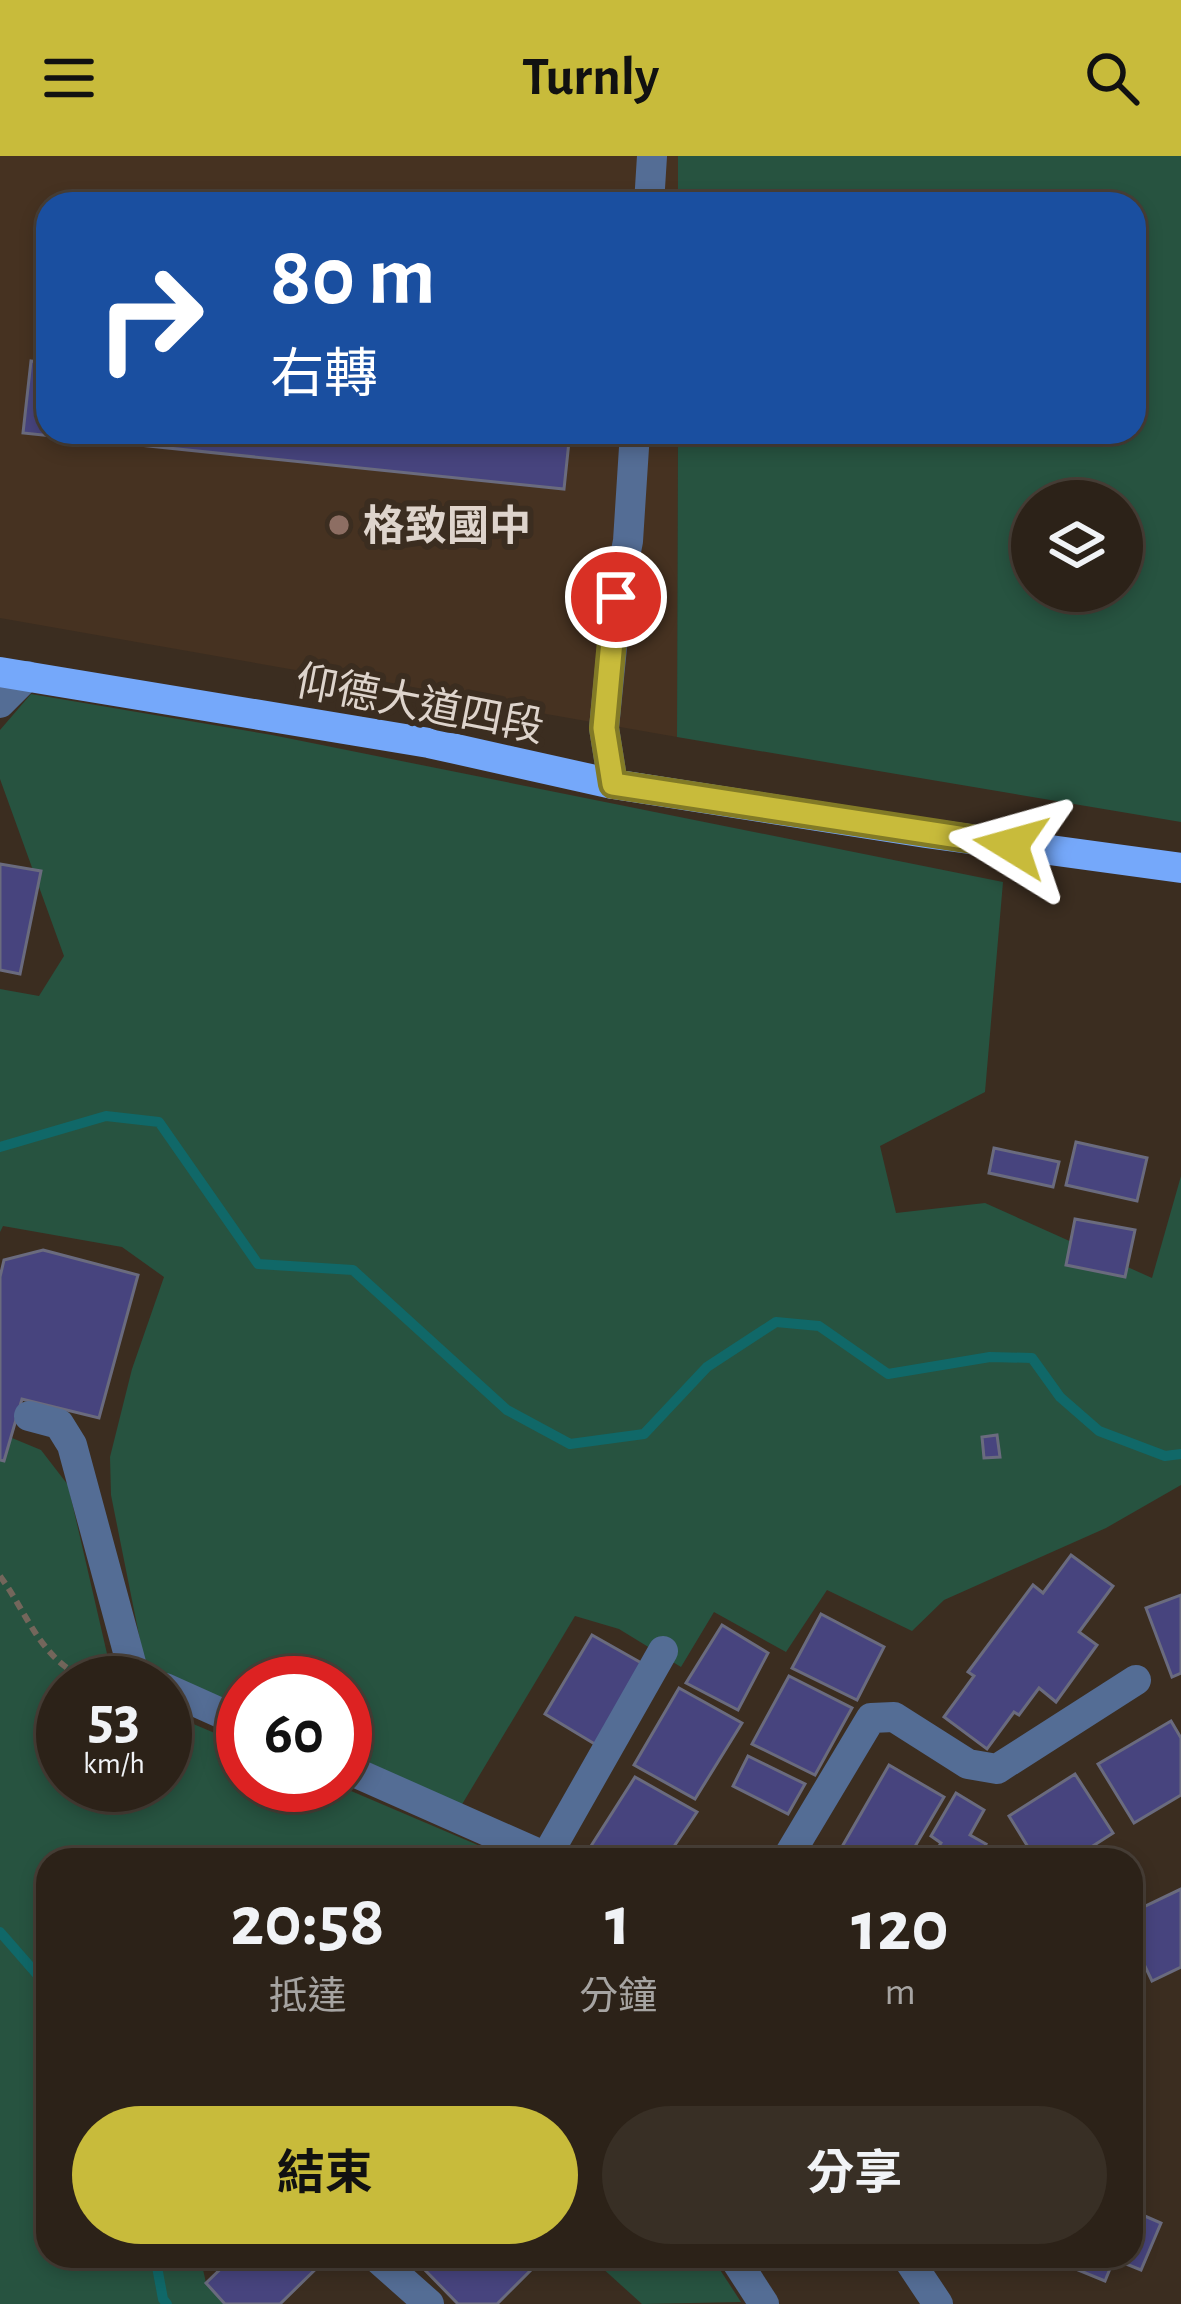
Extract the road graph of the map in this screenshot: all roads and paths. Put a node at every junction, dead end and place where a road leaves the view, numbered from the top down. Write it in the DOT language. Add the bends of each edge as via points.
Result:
graph roads {
  1 [pos="652,156"];
  2 [pos="650,192"];
  3 [pos="633,444"];
  4 [pos="14,674"];
  5 [pos="0,703"];
  6 [pos="613,784"];
  7 [pos="1181,868"];
  8 [pos="28,1416"];
  9 [pos="0,1576"];
  10 [pos="663,1651"];
  11 [pos="52,1656"];
  12 [pos="129,1656"];
  13 [pos="1136,1680"];
  14 [pos="372,1780"];
  15 [pos="524,1848"];
  16 [pos="555,1848"];
  17 [pos="793,1848"];
  18 [pos="388,2268"];
  19 [pos="741,2268"];
  20 [pos="914,2268"];
  21 [pos="429,2304"];
  22 [pos="764,2304"];
  23 [pos="938,2304"];
  1 -- 2 [label="street"];
  3 -- 6 [label="street" via="604,728"];
  4 -- 5 [label="street"];
  4 -- 6 [label="main road, 仰德大道四段" via="429,743"];
  6 -- 7 [label="main road, 仰德大道四段"];
  8 -- 12 [label="street" via="58,1424 72,1445"];
  9 -- 11 [label="path"];
  10 -- 16 [label="street"];
  13 -- 17 [label="street" via="997,1769 968,1764 894,1717 872,1718"];
  14 -- 15 [label="street"];
  18 -- 21 [label="street"];
  19 -- 22 [label="street"];
  20 -- 23 [label="street"];
}
